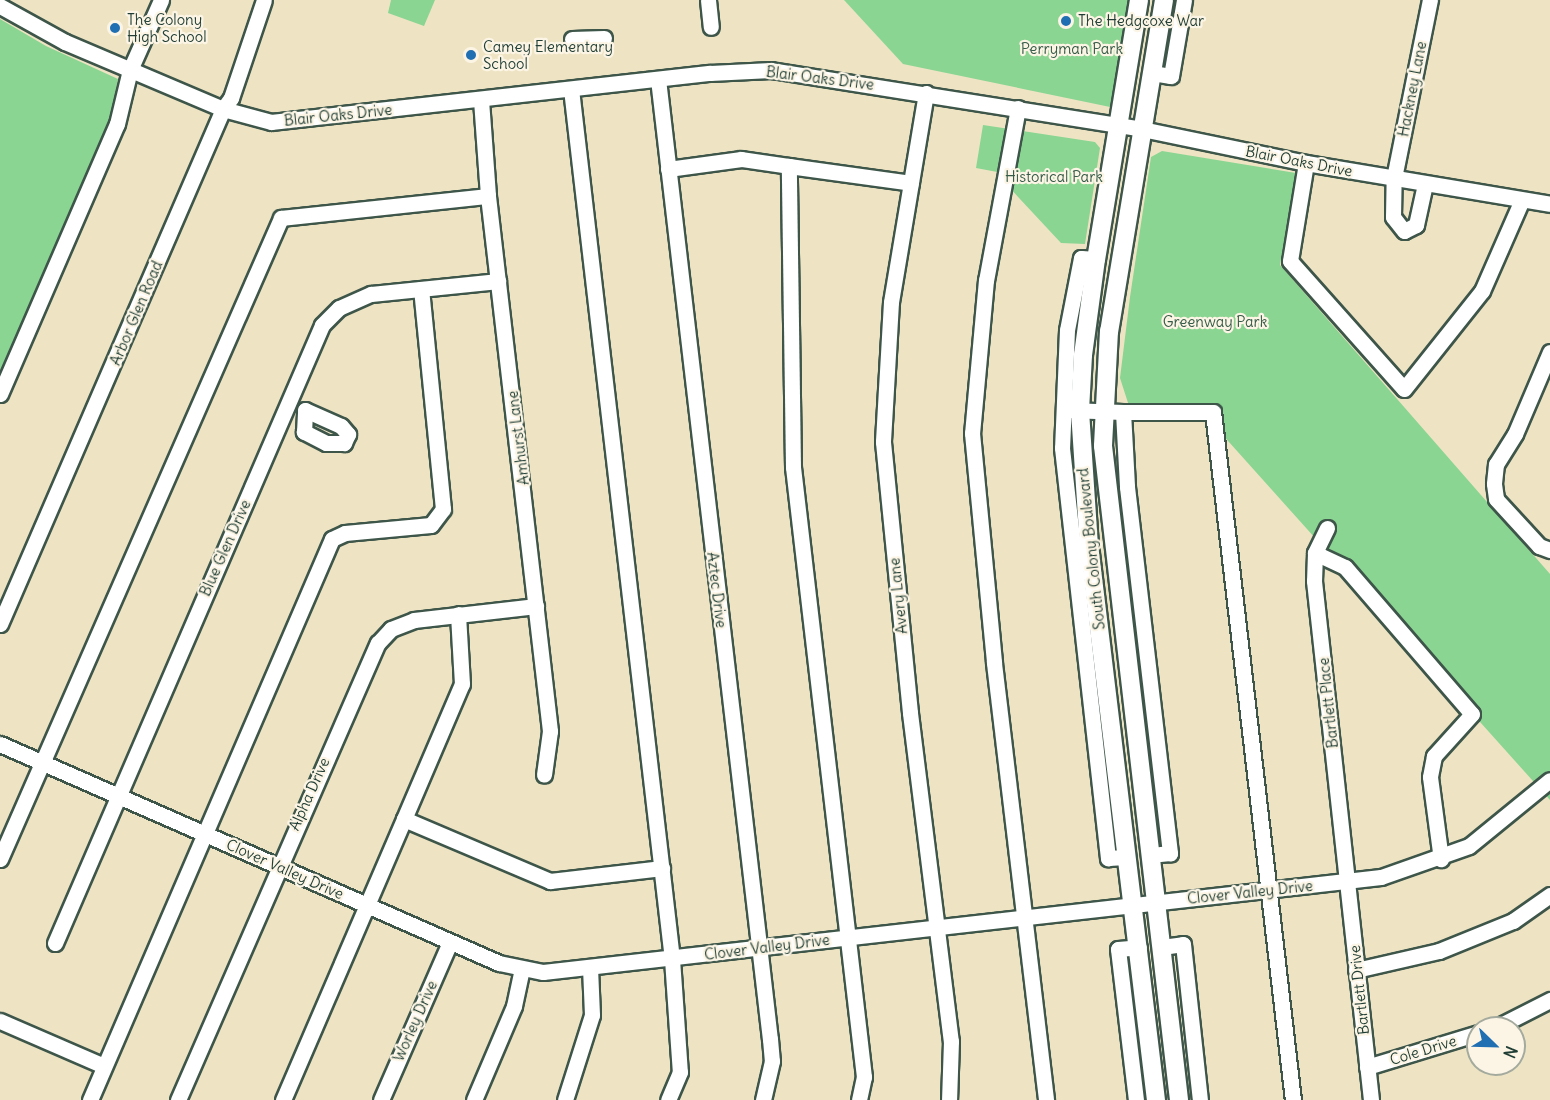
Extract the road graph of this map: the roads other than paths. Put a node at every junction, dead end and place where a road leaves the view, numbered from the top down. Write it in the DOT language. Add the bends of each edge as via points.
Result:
graph roads {
  1 [pos="161,0"];
  2 [pos="264,0"];
  3 [pos="708,0"];
  4 [pos="1139,0"];
  5 [pos="1164,0"];
  6 [pos="1184,0"];
  7 [pos="1430,0"];
  8 [pos="0,6"];
  9 [pos="711,27"];
  10 [pos="604,38"];
  11 [pos="573,39"];
  12 [pos="130,70"];
  13 [pos="1152,74"];
  14 [pos="658,79"];
  15 [pos="571,89"];
  16 [pos="926,93"];
  17 [pos="482,100"];
  18 [pos="1018,108"];
  19 [pos="223,109"];
  20 [pos="1119,125"];
  21 [pos="1142,129"];
  22 [pos="1306,163"];
  23 [pos="789,165"];
  24 [pos="668,169"];
  25 [pos="1395,178"];
  26 [pos="911,183"];
  27 [pos="1425,184"];
  28 [pos="488,196"];
  29 [pos="1522,200"];
  30 [pos="1550,204"];
  31 [pos="498,281"];
  32 [pos="421,289"];
  33 [pos="1550,352"];
  34 [pos="0,394"];
  35 [pos="287,403"];
  36 [pos="304,410"];
  37 [pos="1071,410"];
  38 [pos="1104,412"];
  39 [pos="1123,412"];
  40 [pos="1327,528"];
  41 [pos="1550,550"];
  42 [pos="1315,553"];
  43 [pos="536,606"];
  44 [pos="458,614"];
  45 [pos="0,624"];
  46 [pos="0,744"];
  47 [pos="42,762"];
  48 [pos="544,775"];
  49 [pos="1550,780"];
  50 [pos="116,795"];
  51 [pos="404,819"];
  52 [pos="204,834"];
  53 [pos="1152,855"];
  54 [pos="0,859"];
  55 [pos="1441,859"];
  56 [pos="278,866"];
  57 [pos="662,868"];
  58 [pos="1347,881"];
  59 [pos="1271,889"];
  60 [pos="1550,895"];
  61 [pos="1157,902"];
  62 [pos="1134,905"];
  63 [pos="368,906"];
  64 [pos="1027,917"];
  65 [pos="936,927"];
  66 [pos="849,937"];
  67 [pos="450,942"];
  68 [pos="55,943"];
  69 [pos="1162,947"];
  70 [pos="759,948"];
  71 [pos="1139,948"];
  72 [pos="672,959"];
  73 [pos="590,968"];
  74 [pos="522,969"];
  75 [pos="1356,970"];
  76 [pos="1550,1000"];
  77 [pos="1519,1016"];
  78 [pos="0,1021"];
  79 [pos="1466,1037"];
  80 [pos="104,1066"];
  81 [pos="1367,1067"];
  82 [pos="90,1100"];
  83 [pos="178,1100"];
  84 [pos="283,1100"];
  85 [pos="381,1100"];
  86 [pos="474,1100"];
  87 [pos="565,1100"];
  88 [pos="668,1100"];
  89 [pos="763,1100"];
  90 [pos="859,1100"];
  91 [pos="949,1100"];
  92 [pos="1046,1100"];
  93 [pos="1136,1100"];
  94 [pos="1156,1100"];
  95 [pos="1179,1100"];
  96 [pos="1200,1100"];
  97 [pos="1293,1100"];
  98 [pos="1371,1100"];
  1 -- 12 [label="street"];
  2 -- 19 [label="street, Arbor Glen Road" via="231,98"];
  3 -- 9 [label="street"];
  4 -- 20 [label="main road, South Colony Boulevard"];
  5 -- 13 [label="main road, South Colony Boulevard"];
  6 -- 13 [label="street" via="1171,76"];
  7 -- 25 [label="street, Hackney Lane"];
  8 -- 12 [label="street, Blair Oaks Drive" via="42,31"];
  10 -- 11 [label="street"];
  12 -- 19 [label="street, Blair Oaks Drive"];
  12 -- 34 [label="street" via="117,124"];
  13 -- 21 [label="main road, South Colony Boulevard"];
  14 -- 15 [label="street, Blair Oaks Drive"];
  14 -- 16 [label="street, Blair Oaks Drive" via="771,69"];
  14 -- 24 [label="street, Aztec Drive"];
  15 -- 17 [label="street, Blair Oaks Drive"];
  15 -- 57 [label="street"];
  16 -- 18 [label="street, Blair Oaks Drive"];
  16 -- 26 [label="street, Avery Lane"];
  17 -- 19 [label="street, Blair Oaks Drive" via="288,122"];
  17 -- 28 [label="street, Amhurst Lane"];
  18 -- 20 [label="street, Blair Oaks Drive"];
  18 -- 64 [label="street" via="985,290 972,433 994,663"];
  19 -- 45 [label="street, Arbor Glen Road"];
  20 -- 21 [label="street, Blair Oaks Drive"];
  20 -- 37 [label="main road, South Colony Boulevard"];
  21 -- 22 [label="street, Blair Oaks Drive"];
  21 -- 38 [label="main road, South Colony Boulevard" via="1109,332"];
  22 -- 25 [label="street, Blair Oaks Drive"];
  22 -- 29 [label="street" via="1290,261 1404,389 1482,291"];
  23 -- 24 [label="street" via="741,159"];
  23 -- 26 [label="street"];
  23 -- 66 [label="street" via="793,467"];
  24 -- 70 [label="street, Aztec Drive"];
  25 -- 27 [label="street, Blair Oaks Drive"];
  25 -- 27 [label="street, Hackney Lane" via="1393,217 1404,231 1416,225"];
  26 -- 65 [label="street, Avery Lane" via="887,341 884,442"];
  27 -- 29 [label="street, Blair Oaks Drive"];
  28 -- 31 [label="street, Amhurst Lane"];
  28 -- 47 [label="street" via="280,218"];
  29 -- 30 [label="street, Blair Oaks Drive"];
  31 -- 32 [label="street, Blue Glen Drive"];
  31 -- 43 [label="street, Amhurst Lane"];
  32 -- 35 [label="street, Blue Glen Drive" via="371,294 339,308 314,339"];
  32 -- 52 [label="street" via="442,509 431,525 345,533 332,539"];
  33 -- 41 [label="street" via="1515,434 1496,464 1496,499 1539,546"];
  35 -- 36 [label="street"];
  35 -- 50 [label="street, Blue Glen Drive"];
  37 -- 38 [label="street"];
  37 -- 62 [label="main road, South Colony Boulevard"];
  38 -- 39 [label="street"];
  38 -- 53 [label="main road, South Colony Boulevard" via="1108,496"];
  39 -- 53 [label="street" via="1127,487 1170,853"];
  39 -- 59 [label="street" via="1213,412"];
  40 -- 42 [label="street, Bartlett Place"];
  42 -- 55 [label="street" via="1345,567 1472,714 1434,756 1430,777"];
  42 -- 58 [label="street, Bartlett Place" via="1314,581"];
  43 -- 44 [label="street, Alpha Drive"];
  43 -- 48 [label="street, Amhurst Lane" via="550,730"];
  44 -- 51 [label="street" via="462,684"];
  44 -- 56 [label="street, Alpha Drive" via="403,624 391,629 378,643"];
  46 -- 47 [label="street, Clover Valley Drive"];
  47 -- 50 [label="street, Clover Valley Drive"];
  47 -- 54 [label="street"];
  49 -- 55 [label="street, Clover Valley Drive" via="1491,832"];
  50 -- 52 [label="street, Clover Valley Drive"];
  50 -- 68 [label="street, Blue Glen Drive"];
  51 -- 57 [label="street" via="550,881"];
  51 -- 63 [label="street"];
  52 -- 56 [label="street, Clover Valley Drive"];
  52 -- 80 [label="street"];
  53 -- 61 [label="main road, South Colony Boulevard"];
  55 -- 58 [label="street, Clover Valley Drive" via="1382,877"];
  56 -- 63 [label="street, Clover Valley Drive"];
  56 -- 83 [label="street, Alpha Drive"];
  57 -- 72 [label="street"];
  58 -- 59 [label="street, Clover Valley Drive"];
  58 -- 75 [label="street, Bartlett Drive"];
  59 -- 61 [label="street, Clover Valley Drive"];
  59 -- 97 [label="street"];
  60 -- 75 [label="street" via="1513,921 1439,951"];
  61 -- 62 [label="street, Clover Valley Drive"];
  61 -- 69 [label="main road, South Colony Boulevard"];
  62 -- 64 [label="street, Clover Valley Drive"];
  62 -- 71 [label="main road, South Colony Boulevard"];
  63 -- 67 [label="street, Clover Valley Drive"];
  63 -- 84 [label="street"];
  64 -- 65 [label="street, Clover Valley Drive"];
  64 -- 92 [label="street"];
  65 -- 66 [label="street, Clover Valley Drive"];
  65 -- 91 [label="street, Avery Lane" via="951,1041"];
  66 -- 70 [label="street, Clover Valley Drive"];
  66 -- 90 [label="street" via="864,1077"];
  67 -- 74 [label="street, Clover Valley Drive"];
  67 -- 85 [label="street, Worley Drive"];
  69 -- 95 [label="main road, South Colony Boulevard"];
  69 -- 96 [label="street" via="1183,944"];
  70 -- 72 [label="street, Clover Valley Drive"];
  70 -- 89 [label="street, Aztec Drive" via="772,1060"];
  71 -- 93 [label="street" via="1119,949"];
  71 -- 94 [label="main road, South Colony Boulevard"];
  72 -- 73 [label="street, Clover Valley Drive"];
  72 -- 88 [label="street" via="680,1072"];
  73 -- 74 [label="street, Clover Valley Drive" via="543,972"];
  73 -- 87 [label="street" via="592,1015"];
  74 -- 86 [label="street" via="514,1006"];
  75 -- 81 [label="street, Bartlett Drive"];
  76 -- 77 [label="street"];
  78 -- 80 [label="street"];
  79 -- 81 [label="street, Cole Drive"];
  80 -- 82 [label="street"];
  81 -- 98 [label="street, Bartlett Drive"];
}
